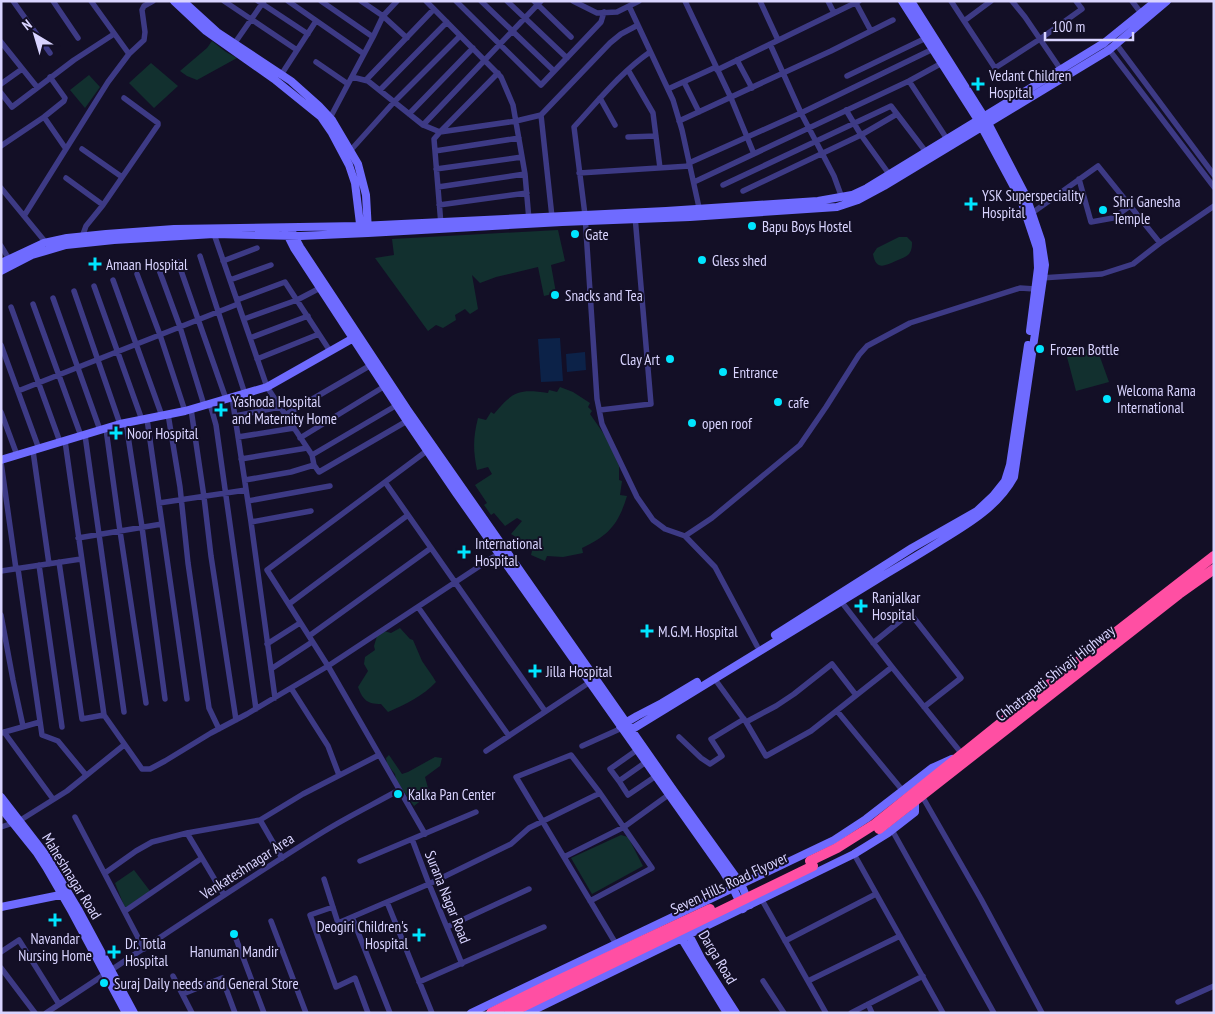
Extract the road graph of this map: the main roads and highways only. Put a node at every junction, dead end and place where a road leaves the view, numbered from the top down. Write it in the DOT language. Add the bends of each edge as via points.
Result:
graph roads {
  1 [pos="1214,556"];
  2 [pos="1214,569"];
  3 [pos="962,754"];
  4 [pos="915,801"];
  5 [pos="492,1013"];
  6 [pos="510,1013"];
  1 -- 3 [label="highway, Chhatrapati Shivaji Highway"];
  2 -- 4 [label="highway, Chhatrapati Shivaji Highway"];
  3 -- 5 [label="highway, Seven Hills Road Flyover, bridge" via="875,824 837,848"];
  4 -- 6 [label="highway, Seven Hills Road Flyover, bridge" via="881,828 842,852"];
}
